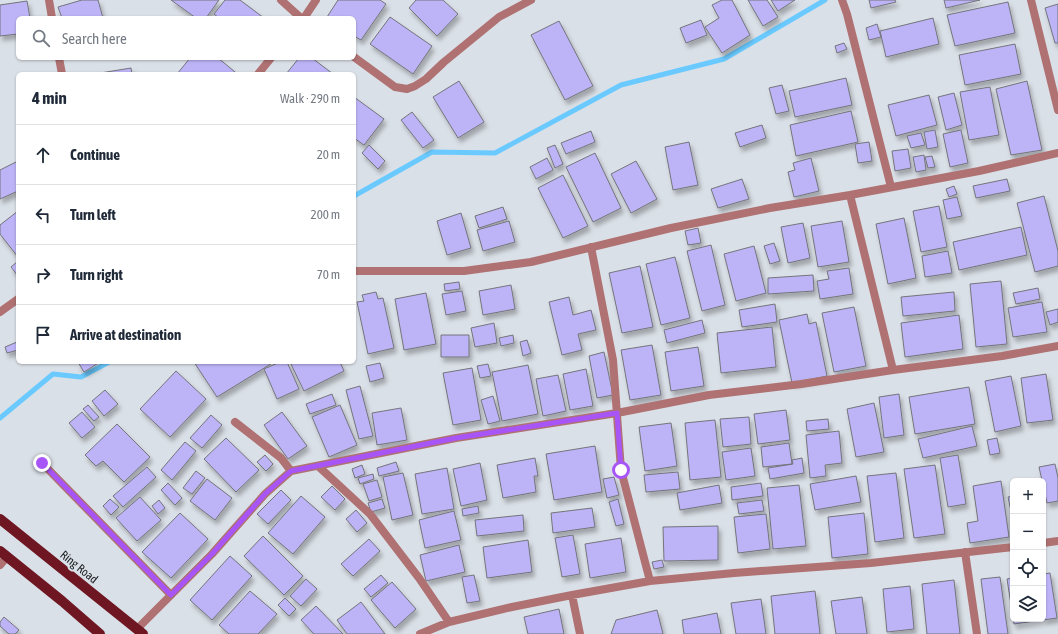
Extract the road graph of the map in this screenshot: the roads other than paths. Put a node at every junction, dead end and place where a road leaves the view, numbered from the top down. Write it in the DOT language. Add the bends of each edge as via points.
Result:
graph roads {
  1 [pos="49,0"];
  2 [pos="281,0"];
  3 [pos="316,0"];
  4 [pos="531,0"];
  5 [pos="842,0"];
  6 [pos="1031,0"];
  7 [pos="52,16"];
  8 [pos="300,16"];
  9 [pos="304,16"];
  10 [pos="356,58"];
  11 [pos="59,60"];
  12 [pos="269,60"];
  13 [pos="62,72"];
  14 [pos="260,72"];
  15 [pos="1058,110"];
  16 [pos="1058,153"];
  17 [pos="891,187"];
  18 [pos="850,196"];
  19 [pos="592,247"];
  20 [pos="356,271"];
  21 [pos="16,300"];
  22 [pos="0,312"];
  23 [pos="1058,346"];
  24 [pos="892,370"];
  25 [pos="617,413"];
  26 [pos="235,422"];
  27 [pos="42,463"];
  28 [pos="318,466"];
  29 [pos="291,471"];
  30 [pos="0,519"];
  31 [pos="1058,541"];
  32 [pos="1046,543"];
  33 [pos="1010,547"];
  34 [pos="965,552"];
  35 [pos="4,554"];
  36 [pos="0,565"];
  37 [pos="650,581"];
  38 [pos="572,594"];
  39 [pos="171,595"];
  40 [pos="450,622"];
  41 [pos="140,632"];
  42 [pos="100,634"];
  43 [pos="420,634"];
  44 [pos="580,634"];
  45 [pos="977,634"];
  1 -- 7 [label="street"];
  2 -- 8 [label="street"];
  3 -- 9 [label="street"];
  4 -- 10 [label="street" via="499,17 415,86 406,89 395,87"];
  5 -- 17 [label="street"];
  6 -- 15 [label="street"];
  11 -- 13 [label="street"];
  12 -- 14 [label="street"];
  16 -- 17 [label="street"];
  17 -- 18 [label="street"];
  18 -- 19 [label="street" via="770,208"];
  18 -- 24 [label="street"];
  19 -- 20 [label="street" via="531,262 472,270"];
  19 -- 25 [label="street" via="613,360"];
  21 -- 22 [label="street"];
  23 -- 24 [label="street"];
  24 -- 25 [label="street" via="709,395"];
  25 -- 28 [label="street" via="456,438"];
  25 -- 37 [label="street" via="621,470"];
  26 -- 29 [label="street" via="281,458"];
  27 -- 39 [label="street"];
  28 -- 29 [label="street"];
  28 -- 40 [label="street" via="370,514"];
  29 -- 39 [label="street" via="265,494 212,554"];
  30 -- 41 [label="main road, Ring Road"];
  31 -- 32 [label="street"];
  33 -- 34 [label="street"];
  34 -- 37 [label="street" via="871,563"];
  34 -- 45 [label="street"];
  35 -- 36 [label="street"];
  35 -- 42 [label="main road"];
  37 -- 38 [label="street"];
  38 -- 40 [label="street"];
  38 -- 44 [label="street"];
  39 -- 41 [label="street"];
  40 -- 43 [label="street"];
}
